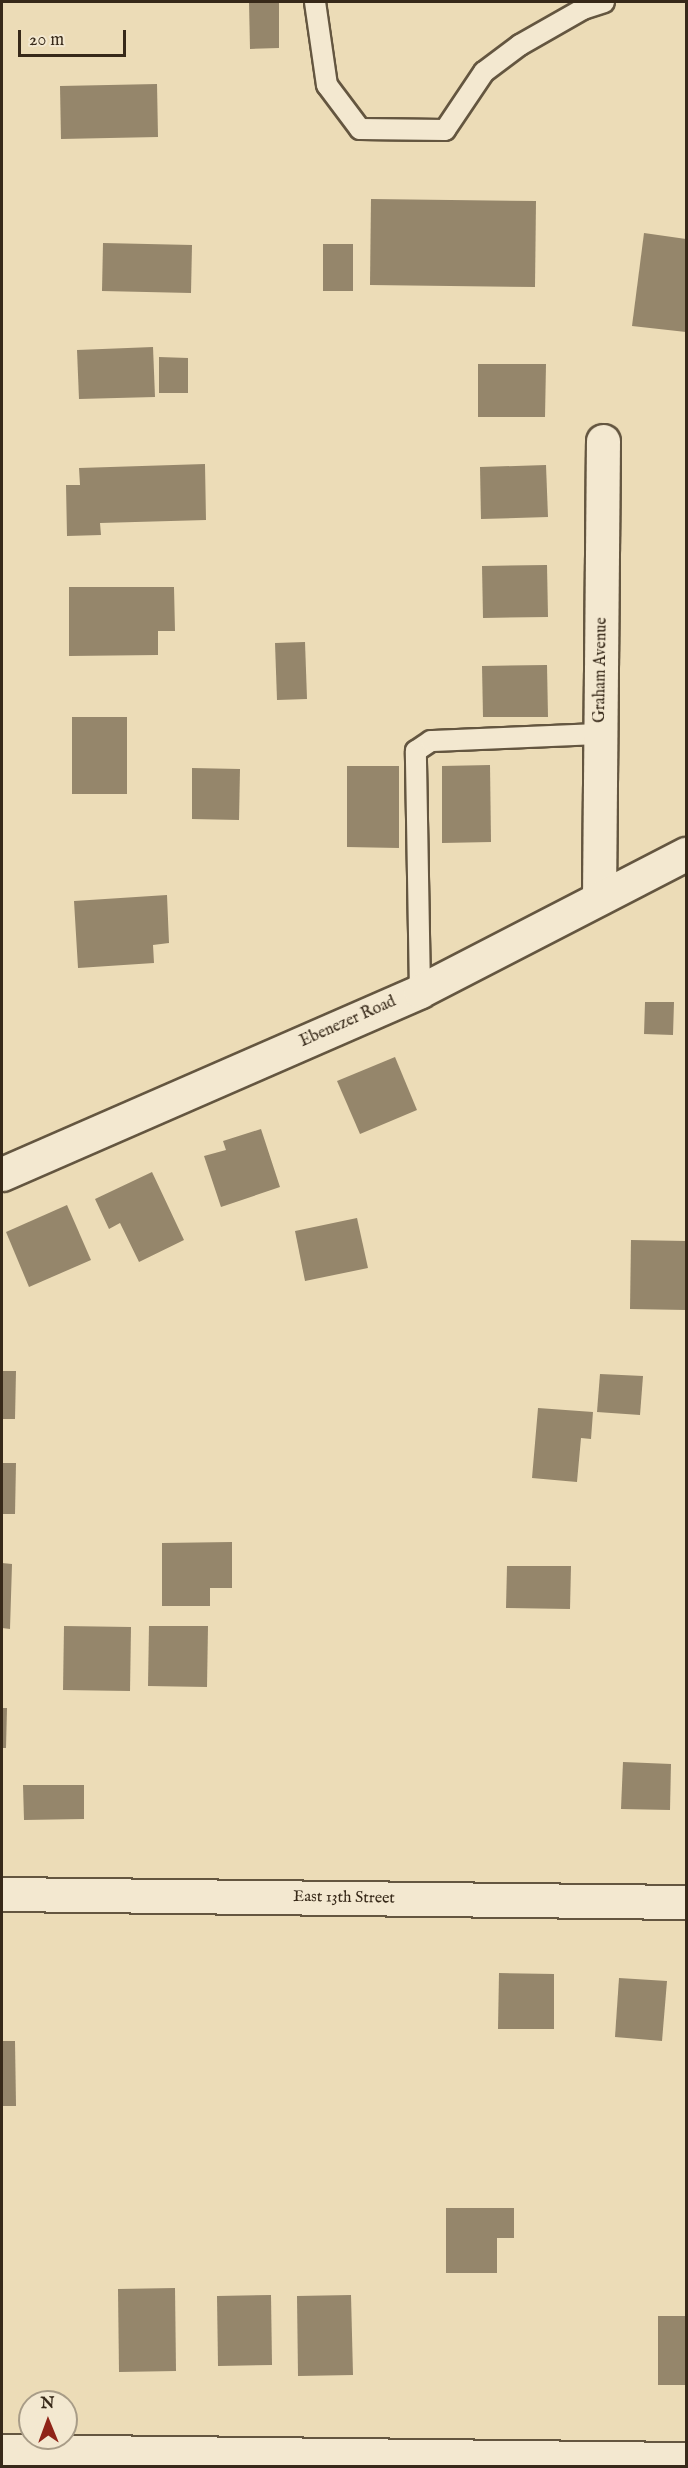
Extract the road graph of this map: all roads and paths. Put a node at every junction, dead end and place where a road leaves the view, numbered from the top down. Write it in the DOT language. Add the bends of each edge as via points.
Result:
graph roads {
  1 [pos="315,2"];
  2 [pos="604,2"];
  3 [pos="603,441"];
  4 [pos="600,734"];
  5 [pos="687,854"];
  6 [pos="599,898"];
  7 [pos="420,991"];
  8 [pos="2,1174"];
  9 [pos="2,1894"];
  10 [pos="687,1902"];
  11 [pos="2,2451"];
  12 [pos="687,2459"];
  13 [pos="392,2462"];
  1 -- 2 [label="lane" via="327,85 360,129 445,130 484,72 520,45 583,9"];
  3 -- 4 [label="street, Graham Avenue"];
  4 -- 6 [label="street, Graham Avenue"];
  4 -- 7 [label="lane" via="431,741 416,751"];
  5 -- 6 [label="street, Ebenezer Road"];
  6 -- 7 [label="street, Ebenezer Road"];
  7 -- 8 [label="street, Ebenezer Road"];
  9 -- 10 [label="street, East 13th Street"];
  11 -- 13 [label="street"];
  12 -- 13 [label="street"];
}
